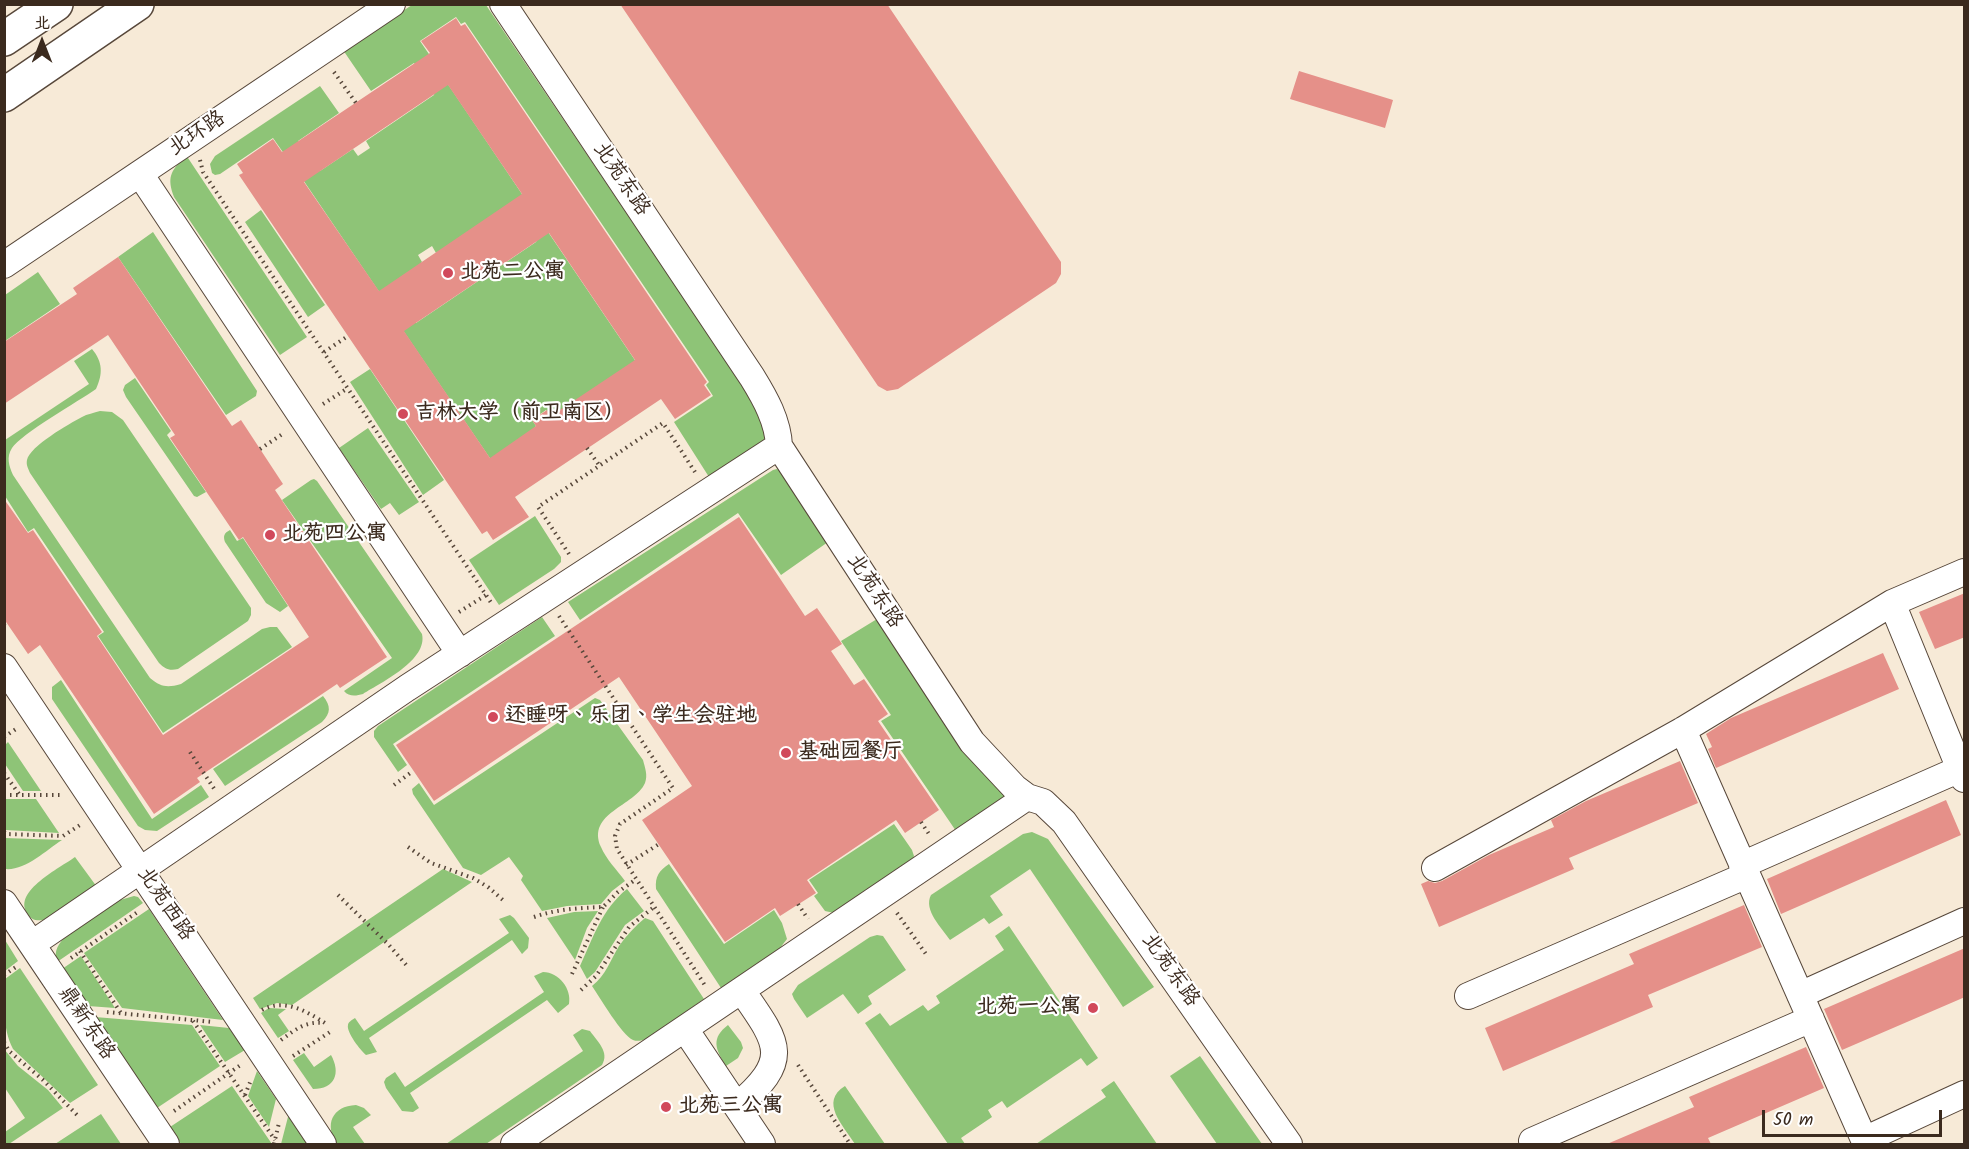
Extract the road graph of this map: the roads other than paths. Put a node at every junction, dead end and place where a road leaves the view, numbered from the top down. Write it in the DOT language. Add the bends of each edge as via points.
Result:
graph roads {
  1 [pos="56,4"];
  2 [pos="137,4"];
  3 [pos="392,4"];
  4 [pos="503,4"];
  5 [pos="4,39"];
  6 [pos="4,95"];
  7 [pos="140,174"];
  8 [pos="4,265"];
  9 [pos="779,446"];
  10 [pos="1965,572"];
  11 [pos="1892,603"];
  12 [pos="460,654"];
  13 [pos="4,667"];
  14 [pos="1683,730"];
  15 [pos="1960,758"];
  16 [pos="1027,797"];
  17 [pos="1435,868"];
  18 [pos="1744,870"];
  19 [pos="141,871"];
  20 [pos="4,903"];
  21 [pos="1965,921"];
  22 [pos="28,953"];
  23 [pos="742,991"];
  24 [pos="1800,995"];
  25 [pos="1468,996"];
  26 [pos="1811,1019"];
  27 [pos="684,1029"];
  28 [pos="1965,1094"];
  29 [pos="736,1107"];
  30 [pos="1532,1141"];
  31 [pos="1865,1142"];
  32 [pos="166,1144"];
  33 [pos="323,1144"];
  34 [pos="514,1144"];
  35 [pos="762,1144"];
  36 [pos="1289,1144"];
  1 -- 5 [label="main road"];
  2 -- 6 [label="main road"];
  3 -- 7 [label="lane, 北环路"];
  4 -- 9 [label="lane, 北苑东路" via="752,377 773,417"];
  7 -- 8 [label="lane, 北环路"];
  7 -- 12 [label="lane"];
  9 -- 12 [label="lane"];
  9 -- 16 [label="lane, 北苑东路" via="972,742"];
  10 -- 11 [label="lane"];
  11 -- 14 [label="lane"];
  11 -- 15 [label="lane"];
  12 -- 19 [label="lane"];
  13 -- 19 [label="lane, 北苑西路"];
  14 -- 17 [label="lane"];
  14 -- 18 [label="lane"];
  15 -- 18 [label="lane"];
  16 -- 23 [label="lane"];
  16 -- 36 [label="lane, 北苑东路" via="1043,802 1064,822"];
  18 -- 24 [label="lane"];
  18 -- 25 [label="lane"];
  19 -- 22 [label="lane"];
  19 -- 33 [label="lane, 北苑西路"];
  20 -- 22 [label="lane, 鼎新东路"];
  21 -- 24 [label="lane"];
  22 -- 32 [label="lane, 鼎新东路"];
  23 -- 27 [label="lane"];
  23 -- 29 [label="lane" via="765,1025 774,1052 766,1076"];
  24 -- 26 [label="lane"];
  26 -- 30 [label="lane"];
  26 -- 31 [label="lane"];
  27 -- 29 [label="lane"];
  27 -- 34 [label="lane"];
  28 -- 31 [label="lane"];
  29 -- 35 [label="lane"];
}
